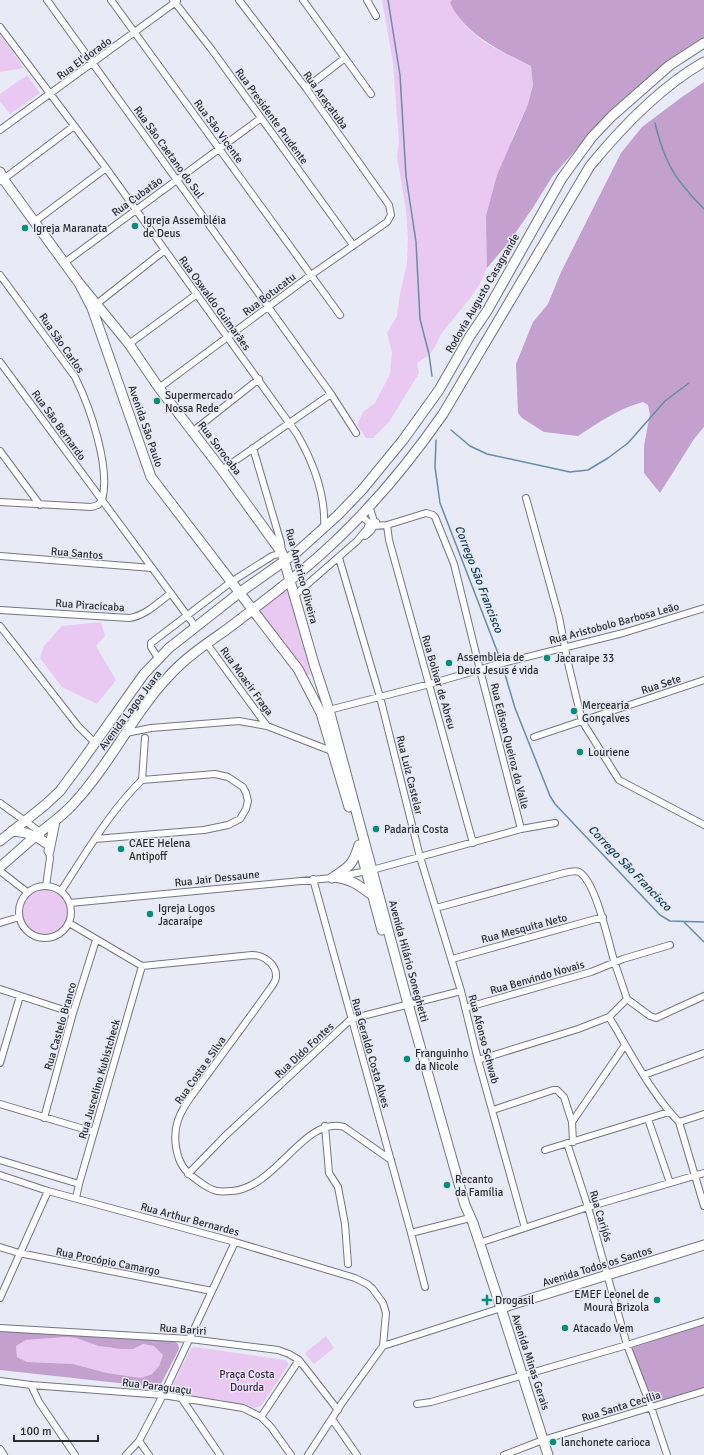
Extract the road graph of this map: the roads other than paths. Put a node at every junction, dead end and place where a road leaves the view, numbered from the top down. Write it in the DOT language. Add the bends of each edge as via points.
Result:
graph roads {
  1 [pos="47,0"];
  2 [pos="111,0"];
  3 [pos="239,0"];
  4 [pos="303,0"];
  5 [pos="367,0"];
  6 [pos="175,1"];
  7 [pos="376,16"];
  8 [pos="0,27"];
  9 [pos="135,33"];
  10 [pos="704,43"];
  11 [pos="345,58"];
  12 [pos="704,62"];
  13 [pos="92,64"];
  14 [pos="306,88"];
  15 [pos="50,94"];
  16 [pos="371,94"];
  17 [pos="261,118"];
  18 [pos="74,126"];
  19 [pos="0,130"];
  20 [pos="220,149"];
  21 [pos="106,168"];
  22 [pos="1,178"];
  23 [pos="177,180"];
  24 [pos="136,209"];
  25 [pos="391,215"];
  26 [pos="34,222"];
  27 [pos="353,245"];
  28 [pos="165,250"];
  29 [pos="64,263"];
  30 [pos="0,275"];
  31 [pos="311,275"];
  32 [pos="197,294"];
  33 [pos="94,306"];
  34 [pos="269,307"];
  35 [pos="340,315"];
  36 [pos="228,337"];
  37 [pos="129,344"];
  38 [pos="0,362"];
  39 [pos="259,379"];
  40 [pos="159,388"];
  41 [pos="331,394"];
  42 [pos="290,422"];
  43 [pos="192,432"];
  44 [pos="356,433"];
  45 [pos="253,448"];
  46 [pos="0,451"];
  47 [pos="222,470"];
  48 [pos="526,498"];
  49 [pos="102,500"];
  50 [pos="0,502"];
  51 [pos="40,505"];
  52 [pos="368,506"];
  53 [pos="360,515"];
  54 [pos="372,523"];
  55 [pos="386,525"];
  56 [pos="324,528"];
  57 [pos="0,556"];
  58 [pos="284,557"];
  59 [pos="339,558"];
  60 [pos="152,568"];
  61 [pos="291,580"];
  62 [pos="231,582"];
  63 [pos="171,593"];
  64 [pos="239,593"];
  65 [pos="295,595"];
  66 [pos="704,608"];
  67 [pos="252,609"];
  68 [pos="0,610"];
  69 [pos="187,616"];
  70 [pos="0,626"];
  71 [pos="195,626"];
  72 [pos="207,644"];
  73 [pos="565,648"];
  74 [pos="158,658"];
  75 [pos="314,664"];
  76 [pos="298,669"];
  77 [pos="480,670"];
  78 [pos="704,680"];
  79 [pos="430,684"];
  80 [pos="380,697"];
  81 [pos="325,711"];
  82 [pos="582,721"];
  83 [pos="267,726"];
  84 [pos="125,734"];
  85 [pos="534,737"];
  86 [pos="145,738"];
  87 [pos="95,743"];
  88 [pos="336,752"];
  89 [pos="142,780"];
  90 [pos="0,804"];
  91 [pos="351,806"];
  92 [pos="24,821"];
  93 [pos="55,821"];
  94 [pos="555,822"];
  95 [pos="704,825"];
  96 [pos="522,829"];
  97 [pos="12,831"];
  98 [pos="38,834"];
  99 [pos="95,839"];
  100 [pos="0,841"];
  101 [pos="473,843"];
  102 [pos="359,845"];
  103 [pos="48,847"];
  104 [pos="420,857"];
  105 [pos="0,867"];
  106 [pos="369,870"];
  107 [pos="0,871"];
  108 [pos="334,877"];
  109 [pos="313,879"];
  110 [pos="46,886"];
  111 [pos="61,891"];
  112 [pos="28,892"];
  113 [pos="372,895"];
  114 [pos="70,902"];
  115 [pos="436,908"];
  116 [pos="19,917"];
  117 [pos="603,917"];
  118 [pos="0,923"];
  119 [pos="69,923"];
  120 [pos="96,940"];
  121 [pos="670,945"];
  122 [pos="452,959"];
  123 [pos="615,963"];
  124 [pos="142,966"];
  125 [pos="0,989"];
  126 [pos="461,991"];
  127 [pos="20,996"];
  128 [pos="704,996"];
  129 [pos="627,999"];
  130 [pos="405,1005"];
  131 [pos="465,1008"];
  132 [pos="73,1013"];
  133 [pos="609,1017"];
  134 [pos="351,1019"];
  135 [pos="626,1044"];
  136 [pos="704,1053"];
  137 [pos="478,1060"];
  138 [pos="0,1064"];
  139 [pos="644,1075"];
  140 [pos="0,1104"];
  141 [pos="493,1110"];
  142 [pos="669,1112"];
  143 [pos="704,1114"];
  144 [pos="44,1118"];
  145 [pos="648,1118"];
  146 [pos="572,1122"];
  147 [pos="679,1122"];
  148 [pos="325,1126"];
  149 [pos="94,1132"];
  150 [pos="570,1142"];
  151 [pos="545,1150"];
  152 [pos="0,1160"];
  153 [pos="391,1160"];
  154 [pos="704,1173"];
  155 [pos="188,1174"];
  156 [pos="0,1175"];
  157 [pos="696,1176"];
  158 [pos="670,1183"];
  159 [pos="79,1184"];
  160 [pos="48,1191"];
  161 [pos="76,1198"];
  162 [pos="704,1206"];
  163 [pos="588,1207"];
  164 [pos="468,1218"];
  165 [pos="525,1228"];
  166 [pos="411,1233"];
  167 [pos="235,1242"];
  168 [pos="479,1243"];
  169 [pos="704,1245"];
  170 [pos="0,1247"];
  171 [pos="19,1254"];
  172 [pos="348,1264"];
  173 [pos="608,1275"];
  174 [pos="425,1287"];
  175 [pos="212,1291"];
  176 [pos="0,1298"];
  177 [pos="501,1308"];
  178 [pos="704,1321"];
  179 [pos="0,1328"];
  180 [pos="190,1339"];
  181 [pos="627,1345"];
  182 [pos="383,1346"];
  183 [pos="299,1360"];
  184 [pos="522,1375"];
  185 [pos="0,1381"];
  186 [pos="30,1384"];
  187 [pos="704,1392"];
  188 [pos="163,1395"];
  189 [pos="182,1399"];
  190 [pos="417,1404"];
  191 [pos="651,1408"];
  192 [pos="338,1410"];
  193 [pos="261,1418"];
  194 [pos="332,1419"];
  195 [pos="543,1440"];
  196 [pos="139,1441"];
  197 [pos="0,1449"];
  198 [pos="4,1455"];
  199 [pos="76,1455"];
  200 [pos="126,1455"];
  201 [pos="149,1455"];
  202 [pos="220,1455"];
  203 [pos="291,1455"];
  204 [pos="308,1455"];
  205 [pos="357,1455"];
  206 [pos="504,1455"];
  207 [pos="548,1455"];
  208 [pos="667,1455"];
  1 -- 13 [label="street, Rua São Caetano do Sul"];
  2 -- 9 [label="street, Rua São Vicente"];
  3 -- 14 [label="street, Rua Araçatuba"];
  4 -- 11 [label="street"];
  5 -- 7 [label="street"];
  6 -- 9 [label="street, Rua El'dorado"];
  6 -- 17 [label="street, Rua Presidente Prudente"];
  8 -- 15 [label="street, Rua Oswaldo Guimarães"];
  9 -- 13 [label="street, Rua El'dorado"];
  9 -- 20 [label="street, Rua São Vicente"];
  10 -- 56 [label="street, Rodovia Augusto Casagrande" via="670,64 592,137 562,178 439,390 387,460 362,490"];
  11 -- 14 [label="street"];
  11 -- 16 [label="street"];
  12 -- 52 [label="street, Avenida Lagoa Juara" via="659,94 608,144 590,166 443,414 400,471"];
  13 -- 15 [label="street, Rua El'dorado"];
  13 -- 23 [label="street, Rua São Caetano do Sul"];
  14 -- 25 [label="street, Rua Araçatuba" via="389,205"];
  15 -- 18 [label="street, Rua Oswaldo Guimarães"];
  15 -- 19 [label="street, Rua El'dorado"];
  17 -- 20 [label="street, Rua Cubatão"];
  17 -- 27 [label="street, Rua Presidente Prudente"];
  18 -- 21 [label="street, Rua Oswaldo Guimarães"];
  18 -- 22 [label="street"];
  20 -- 23 [label="street, Rua Cubatão"];
  20 -- 31 [label="street, Rua São Vicente"];
  21 -- 24 [label="street, Rua Oswaldo Guimarães"];
  21 -- 26 [label="street"];
  22 -- 26 [label="street, Avenida São Paulo"];
  23 -- 24 [label="street, Rua Cubatão"];
  23 -- 34 [label="street, Rua São Caetano do Sul"];
  24 -- 28 [label="street, Rua Oswaldo Guimarães"];
  24 -- 29 [label="street, Rua Cubatão"];
  25 -- 27 [label="street, Rua Botucatu" via="387,222"];
  26 -- 29 [label="street, Avenida São Paulo"];
  27 -- 31 [label="street, Rua Botucatu"];
  28 -- 32 [label="street, Rua Oswaldo Guimarães"];
  28 -- 33 [label="street"];
  29 -- 33 [label="street, Avenida São Paulo"];
  30 -- 49 [label="street, Rua São Carlos" via="75,377 83,393 101,452 105,480"];
  31 -- 34 [label="street, Rua Botucatu"];
  31 -- 35 [label="street, Rua São Vicente"];
  32 -- 36 [label="street, Rua Oswaldo Guimarães"];
  32 -- 37 [label="street"];
  33 -- 37 [label="street, Rua Sorocaba"];
  33 -- 62 [label="street, Avenida São Paulo" via="151,477"];
  34 -- 36 [label="street, Rua Botucatu"];
  34 -- 41 [label="street, Rua São Caetano do Sul"];
  36 -- 39 [label="street, Rua Oswaldo Guimarães"];
  36 -- 40 [label="street, Rua Botucatu"];
  37 -- 40 [label="street, Rua Sorocaba"];
  38 -- 49 [label="street, Rua São Bernardo"];
  39 -- 42 [label="street, Rua Oswaldo Guimarães"];
  39 -- 43 [label="street"];
  40 -- 43 [label="street, Rua Sorocaba"];
  41 -- 42 [label="street"];
  41 -- 44 [label="street, Rua São Caetano do Sul"];
  42 -- 45 [label="street"];
  42 -- 56 [label="street, Rua Oswaldo Guimarães" via="308,452 317,477 325,513"];
  43 -- 47 [label="street, Rua Sorocaba"];
  45 -- 47 [label="street"];
  45 -- 58 [label="street, Rua Américo Oliveira"];
  46 -- 51 [label="street"];
  47 -- 58 [label="street, Rua Sorocaba"];
  48 -- 73 [label="street"];
  49 -- 51 [label="street" via="91,507"];
  49 -- 60 [label="street"];
  50 -- 51 [label="street"];
  52 -- 53 [label="street, Avenida Lagoa Juara"];
  52 -- 54 [label="street"];
  53 -- 54 [label="street"];
  53 -- 61 [label="street, Avenida Lagoa Juara"];
  54 -- 55 [label="street"];
  54 -- 59 [label="street"];
  55 -- 77 [label="street, Rua Edison Queiroz do Valle" via="426,513 435,517 454,564"];
  55 -- 79 [label="street, Rua Bolivar de Abreu"];
  56 -- 58 [label="street, Rodovia Augusto Casagrande"];
  57 -- 60 [label="street, Rua Santos"];
  58 -- 61 [label="street, Rua Américo Oliveira"];
  58 -- 62 [label="street" via="272,556"];
  58 -- 64 [label="street, Avenida Lagoa Juara"];
  59 -- 65 [label="street"];
  59 -- 80 [label="street"];
  60 -- 63 [label="street"];
  61 -- 65 [label="street, Rua Américo Oliveira"];
  61 -- 67 [label="street, Avenida Lagoa Juara"];
  62 -- 64 [label="street, Avenida São Paulo"];
  62 -- 69 [label="street"];
  63 -- 68 [label="street, Rua Piracicaba" via="144,613 129,618"];
  63 -- 69 [label="street"];
  64 -- 67 [label="street, Avenida São Paulo"];
  64 -- 71 [label="street, Avenida Lagoa Juara"];
  65 -- 75 [label="street, Rua Américo Oliveira"];
  66 -- 73 [label="street, Rua Aristobolo Barbosa Leão"];
  67 -- 72 [label="street, Avenida Lagoa Juara"];
  67 -- 76 [label="street, Avenida São Paulo"];
  69 -- 71 [label="street"];
  69 -- 74 [label="street" via="151,642 151,647"];
  70 -- 87 [label="street" via="78,726"];
  71 -- 74 [label="street, Avenida Lagoa Juara"];
  72 -- 83 [label="street, Rua Moacir Fraga"];
  72 -- 84 [label="street, Avenida Lagoa Juara" via="168,676"];
  73 -- 77 [label="street, Rua Aristobolo Barbosa Leão"];
  73 -- 82 [label="street"];
  74 -- 87 [label="street, Avenida Lagoa Juara"];
  75 -- 76 [label="street" via="308,668"];
  75 -- 81 [label="street, Rua Américo Oliveira"];
  76 -- 81 [label="street, Avenida São Paulo"];
  77 -- 79 [label="street, Rua Aristobolo Barbosa Leão"];
  77 -- 96 [label="street, Rua Edison Queiroz do Valle"];
  78 -- 82 [label="street, Rua Sete"];
  79 -- 80 [label="street, Rua Aristobolo Barbosa Leão"];
  79 -- 101 [label="street, Rua Bolivar de Abreu"];
  80 -- 81 [label="street, Rua Aristobolo Barbosa Leão"];
  80 -- 104 [label="street, Rua Luiz Castelar"];
  81 -- 88 [label="street, Avenida Hilário Soneghetti"];
  82 -- 85 [label="street, Rua Sete"];
  82 -- 95 [label="street" via="618,780"];
  83 -- 84 [label="street" via="239,721 142,729"];
  83 -- 88 [label="street, Rua Moacir Fraga"];
  84 -- 93 [label="street, Avenida Lagoa Juara" via="83,793"];
  86 -- 89 [label="street"];
  87 -- 92 [label="street, Avenida Lagoa Juara" via="60,791"];
  88 -- 91 [label="street, Avenida Hilário Soneghetti"];
  89 -- 99 [label="street" via="128,793"];
  89 -- 99 [label="street" via="215,774 237,782 243,787 248,801 240,819 228,825 204,830"];
  90 -- 92 [label="street"];
  91 -- 102 [label="street, Avenida Hilário Soneghetti"];
  91 -- 106 [label="street, Avenida Hilário Soneghetti"];
  92 -- 97 [label="street, Avenida Lagoa Juara"];
  92 -- 98 [label="street"];
  93 -- 98 [label="street, Avenida Lagoa Juara"];
  93 -- 103 [label="street"];
  94 -- 96 [label="street, Rua Jair Dessaune"];
  96 -- 101 [label="street, Rua Jair Dessaune"];
  97 -- 98 [label="street"];
  97 -- 100 [label="street, Avenida Lagoa Juara"];
  98 -- 103 [label="street"];
  98 -- 105 [label="street, Avenida Lagoa Juara"];
  99 -- 111 [label="street"];
  101 -- 104 [label="street, Rua Jair Dessaune"];
  102 -- 106 [label="street, Avenida Hilário Soneghetti"];
  102 -- 108 [label="street" via="351,864"];
  103 -- 110 [label="street"];
  104 -- 106 [label="street, Rua Jair Dessaune"];
  104 -- 115 [label="street, Rua Afonso Schwab"];
  106 -- 108 [label="street, Rua Jair Dessaune"];
  106 -- 113 [label="street, Avenida Hilário Soneghetti"];
  106 -- 130 [label="street, Avenida Hilário Soneghetti"];
  107 -- 112 [label="street"];
  108 -- 109 [label="street, Rua Jair Dessaune"];
  108 -- 113 [label="street" via="358,884"];
  109 -- 114 [label="street, Rua Jair Dessaune"];
  109 -- 134 [label="street, Rua Geraldo Costa Alves"];
  110 -- 111 [label="street"];
  110 -- 112 [label="street"];
  111 -- 114 [label="street"];
  112 -- 116 [label="street" via="20,904"];
  113 -- 130 [label="street, Avenida Hilário Soneghetti"];
  114 -- 119 [label="street"];
  115 -- 117 [label="street" via="564,873 577,872 582,874 591,889"];
  115 -- 122 [label="street, Rua Afonso Schwab"];
  116 -- 118 [label="street"];
  116 -- 119 [label="street" via="26,929 43,938 58,935"];
  117 -- 122 [label="street, Rua Mesquita Neto"];
  117 -- 123 [label="street"];
  119 -- 120 [label="street"];
  120 -- 124 [label="street"];
  120 -- 132 [label="street, Rua Castelo Branco"];
  121 -- 123 [label="street, Rua Benvindo Novais"];
  122 -- 126 [label="street, Rua Afonso Schwab"];
  123 -- 129 [label="street"];
  123 -- 131 [label="street, Rua Benvindo Novais"];
  124 -- 149 [label="street, Rua Juscelino Kubistcheck"];
  124 -- 155 [label="street, Rua Costa e Silva" via="259,955 275,970 276,977 272,986 179,1118 175,1138 178,1155"];
  125 -- 127 [label="street"];
  126 -- 130 [label="street, Rua Dido Fontes"];
  126 -- 131 [label="street, Rua Afonso Schwab"];
  127 -- 132 [label="street"];
  127 -- 138 [label="street"];
  128 -- 129 [label="street" via="656,1018"];
  129 -- 133 [label="street"];
  130 -- 134 [label="street, Rua Dido Fontes"];
  130 -- 164 [label="street, Avenida Hilário Soneghetti" via="460,1207"];
  131 -- 137 [label="street, Rua Afonso Schwab"];
  132 -- 144 [label="street, Rua Castelo Branco"];
  133 -- 135 [label="street"];
  133 -- 137 [label="street"];
  134 -- 153 [label="street, Rua Geraldo Costa Alves"];
  134 -- 155 [label="street, Rua Dido Fontes" via="225,1136"];
  135 -- 139 [label="street"];
  135 -- 146 [label="street"];
  136 -- 139 [label="street"];
  137 -- 141 [label="street, Rua Afonso Schwab"];
  139 -- 142 [label="street"];
  140 -- 144 [label="street"];
  141 -- 146 [label="street, Rua Carijós" via="556,1090 564,1097"];
  141 -- 165 [label="street, Rua Afonso Schwab"];
  142 -- 145 [label="street"];
  142 -- 147 [label="street"];
  143 -- 147 [label="street"];
  144 -- 149 [label="street"];
  145 -- 150 [label="street"];
  145 -- 158 [label="street"];
  146 -- 150 [label="street, Rua Carijós"];
  147 -- 157 [label="street"];
  148 -- 153 [label="street" via="344,1127"];
  148 -- 155 [label="street, Rua Costa e Silva" via="313,1133 264,1179 237,1191 217,1192"];
  148 -- 172 [label="street" via="329,1173 338,1186 345,1224"];
  149 -- 159 [label="street, Rua Juscelino Kubistcheck"];
  150 -- 151 [label="street"];
  150 -- 163 [label="street, Rua Carijós"];
  152 -- 159 [label="street"];
  153 -- 166 [label="street, Rua Geraldo Costa Alves"];
  154 -- 157 [label="street"];
  156 -- 160 [label="street, Rua Arthur Bernardes"];
  157 -- 158 [label="street"];
  157 -- 162 [label="street"];
  158 -- 163 [label="street"];
  159 -- 161 [label="street, Rua Juscelino Kubistcheck"];
  160 -- 161 [label="street, Rua Arthur Bernardes"];
  160 -- 171 [label="street"];
  161 -- 167 [label="street, Rua Arthur Bernardes"];
  163 -- 165 [label="street"];
  163 -- 173 [label="street, Rua Carijós"];
  164 -- 166 [label="street"];
  164 -- 168 [label="street, Avenida Minas Gerais"];
  165 -- 168 [label="street"];
  166 -- 174 [label="street, Rua Geraldo Costa Alves"];
  167 -- 175 [label="street"];
  167 -- 182 [label="street, Rua Arthur Bernardes" via="355,1278 367,1284 383,1303 386,1313"];
  168 -- 177 [label="street, Avenida Minas Gerais"];
  169 -- 173 [label="street, Avenida Todos os Santos"];
  170 -- 171 [label="street, Rua Procópio Camargo"];
  171 -- 175 [label="street, Rua Procópio Camargo"];
  171 -- 176 [label="street"];
  173 -- 177 [label="street, Avenida Todos os Santos"];
  173 -- 181 [label="street, Rua Carijós"];
  175 -- 180 [label="street"];
  177 -- 182 [label="street, Avenida Todos os Santos"];
  177 -- 184 [label="street, Avenida Minas Gerais"];
  178 -- 181 [label="street"];
  179 -- 180 [label="street, Rua Bariri"];
  180 -- 183 [label="street, Rua Bariri" via="278,1350"];
  180 -- 188 [label="street"];
  181 -- 184 [label="street"];
  181 -- 191 [label="street, Rua Carijós"];
  182 -- 192 [label="street"];
  183 -- 192 [label="street, Rua Bariri"];
  183 -- 193 [label="street"];
  184 -- 190 [label="street"];
  184 -- 195 [label="street, Avenida Minas Gerais"];
  185 -- 186 [label="street, Rua Paraguaçu"];
  186 -- 188 [label="street, Rua Paraguaçu"];
  186 -- 199 [label="street" via="39,1402"];
  187 -- 191 [label="street, Rua Santa Cecília"];
  188 -- 189 [label="street, Rua Paraguaçu"];
  188 -- 196 [label="street"];
  189 -- 193 [label="street, Rua Paraguaçu" via="243,1408"];
  189 -- 202 [label="street"];
  191 -- 195 [label="street, Rua Santa Cecília"];
  191 -- 208 [label="street, Rua Carijós"];
  192 -- 194 [label="street"];
  193 -- 203 [label="street, Rua Paraguaçu" via="271,1427"];
  194 -- 204 [label="street"];
  194 -- 205 [label="street"];
  195 -- 206 [label="street, Rua Santa Cecília"];
  195 -- 207 [label="street, Avenida Minas Gerais"];
  196 -- 200 [label="street"];
  196 -- 201 [label="street"];
  197 -- 198 [label="street"];
}
